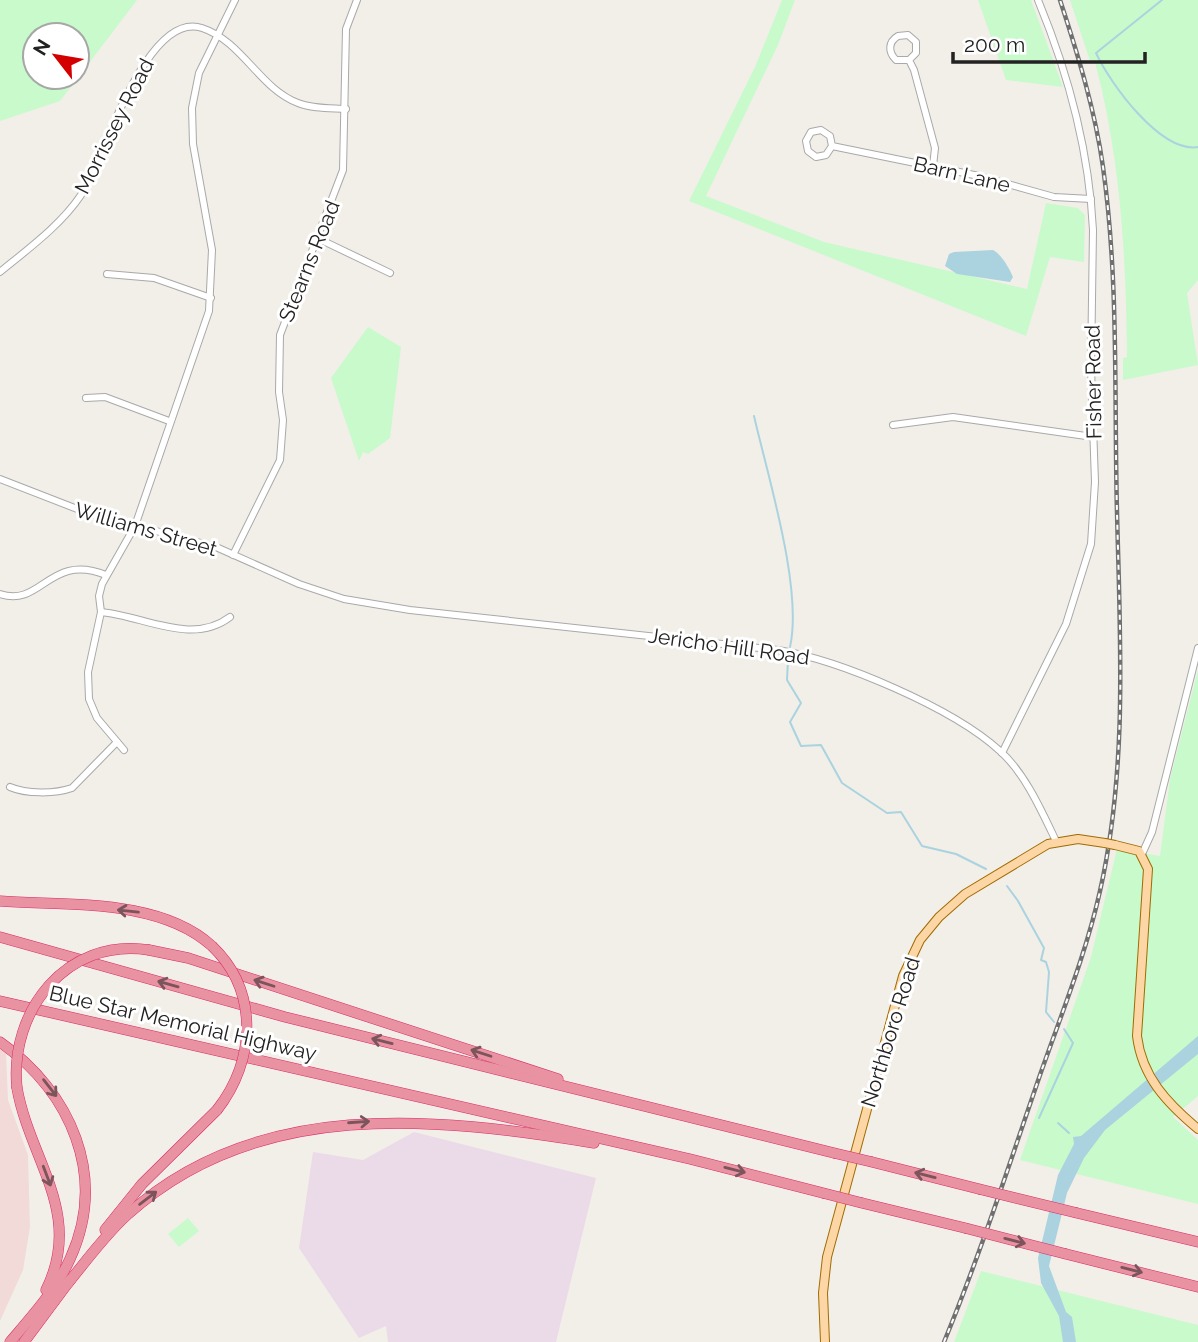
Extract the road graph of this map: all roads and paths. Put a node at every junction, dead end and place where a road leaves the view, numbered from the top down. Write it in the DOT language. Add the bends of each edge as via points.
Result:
graph roads {
  1 [pos="235,0"];
  2 [pos="357,0"];
  3 [pos="1038,0"];
  4 [pos="218,36"];
  5 [pos="909,60"];
  6 [pos="346,109"];
  7 [pos="832,146"];
  8 [pos="933,166"];
  9 [pos="1091,199"];
  10 [pos="317,238"];
  11 [pos="0,272"];
  12 [pos="390,273"];
  13 [pos="107,274"];
  14 [pos="211,298"];
  15 [pos="86,398"];
  16 [pos="169,421"];
  17 [pos="893,425"];
  18 [pos="1093,437"];
  19 [pos="0,479"];
  20 [pos="135,526"];
  21 [pos="233,555"];
  22 [pos="106,575"];
  23 [pos="0,594"];
  24 [pos="372,604"];
  25 [pos="101,612"];
  26 [pos="230,617"];
  27 [pos="1198,648"];
  28 [pos="117,742"];
  29 [pos="124,750"];
  30 [pos="1002,753"];
  31 [pos="10,787"];
  32 [pos="1056,841"];
  33 [pos="1142,854"];
  34 [pos="0,901"];
  35 [pos="0,937"];
  36 [pos="0,1001"];
  37 [pos="0,1042"];
  38 [pos="639,1105"];
  39 [pos="1198,1129"];
  40 [pos="690,1159"];
  41 [pos="1198,1242"];
  42 [pos="68,1283"];
  43 [pos="1198,1287"];
  44 [pos="16,1340"];
  45 [pos="825,1342"];
  1 -- 4 [label="street"];
  2 -- 6 [label="street, Stearns Road" via="346,29"];
  3 -- 9 [label="street, Fisher Road" via="1079,120"];
  4 -- 6 [label="street, Morrissey Road" via="287,98"];
  4 -- 11 [label="street, Morrissey Road" via="191,27 180,28 162,40 134,85 79,197 55,225"];
  4 -- 14 [label="street" via="200,73 192,108 193,144 211,232"];
  5 -- 5 [label="street" via="899,61 891,54 891,43 898,36 908,36 916,43 916,53"];
  5 -- 8 [label="street" via="935,146"];
  6 -- 10 [label="street, Stearns Road" via="343,170"];
  7 -- 7 [label="street, Barn Lane" via="830,136 821,130 811,132 806,141 808,151 816,157 826,155"];
  7 -- 8 [label="street, Barn Lane"];
  8 -- 9 [label="street, Barn Lane" via="1054,197"];
  9 -- 18 [label="street, Fisher Road"];
  10 -- 12 [label="street"];
  10 -- 21 [label="street, Stearns Road" via="280,335 280,460"];
  13 -- 14 [label="street" via="153,278"];
  14 -- 16 [label="street"];
  15 -- 16 [label="street" via="105,397"];
  16 -- 20 [label="street"];
  17 -- 18 [label="street" via="953,417"];
  18 -- 30 [label="street, Fisher Road" via="1094,520 1085,570 1061,635"];
  19 -- 20 [label="street, Williams Street" via="44,499"];
  20 -- 21 [label="street, Williams Street"];
  20 -- 22 [label="street"];
  21 -- 24 [label="street, Williams Street" via="319,592"];
  22 -- 23 [label="street" via="71,569 57,573 24,596"];
  22 -- 25 [label="street" via="99,596"];
  24 -- 30 [label="street, Jericho Hill Road" via="801,654 846,668 927,706 971,729"];
  25 -- 26 [label="street" via="196,630 218,626"];
  25 -- 28 [label="street" via="88,687 92,708"];
  27 -- 33 [label="street" via="1152,832"];
  28 -- 29 [label="street"];
  28 -- 31 [label="street" via="72,788 19,791"];
  30 -- 32 [label="street, Jericho Hill Road" via="1023,780"];
  32 -- 33 [label="main road, bridge" via="1105,843"];
  32 -- 45 [label="main road, Northboro Road" via="965,894 932,924 910,958 827,1257 822,1293"];
  33 -- 39 [label="main road" via="1148,881 1137,1036 1147,1072 1160,1092"];
  42 -- 34 [label="highway, one-way, bridge" via="129,1199 217,1110 239,1073 247,1022 238,982 227,963 212,946 180,924 146,913"];
  38 -- 35 [label="highway, Blue Star Memorial Highway, one-way" via="352,1034"];
  36 -- 40 [label="highway, Blue Star Memorial Highway"];
  37 -- 44 [label="highway, one-way" via="38,1074 60,1101 78,1139 85,1179 83,1217 72,1253"];
  41 -- 38 [label="highway, one-way, bridge"];
  38 -- 44 [label="highway, one-way, bridge" via="193,960 123,948 95,954 48,984 20,1034 17,1088 55,1198 60,1238 48,1285"];
  42 -- 40 [label="highway, one-way" via="121,1220 169,1183 241,1147 302,1130 368,1121 452,1124"];
  40 -- 43 [label="highway, one-way, bridge"];
  42 -- 44 [label="highway"];
}
